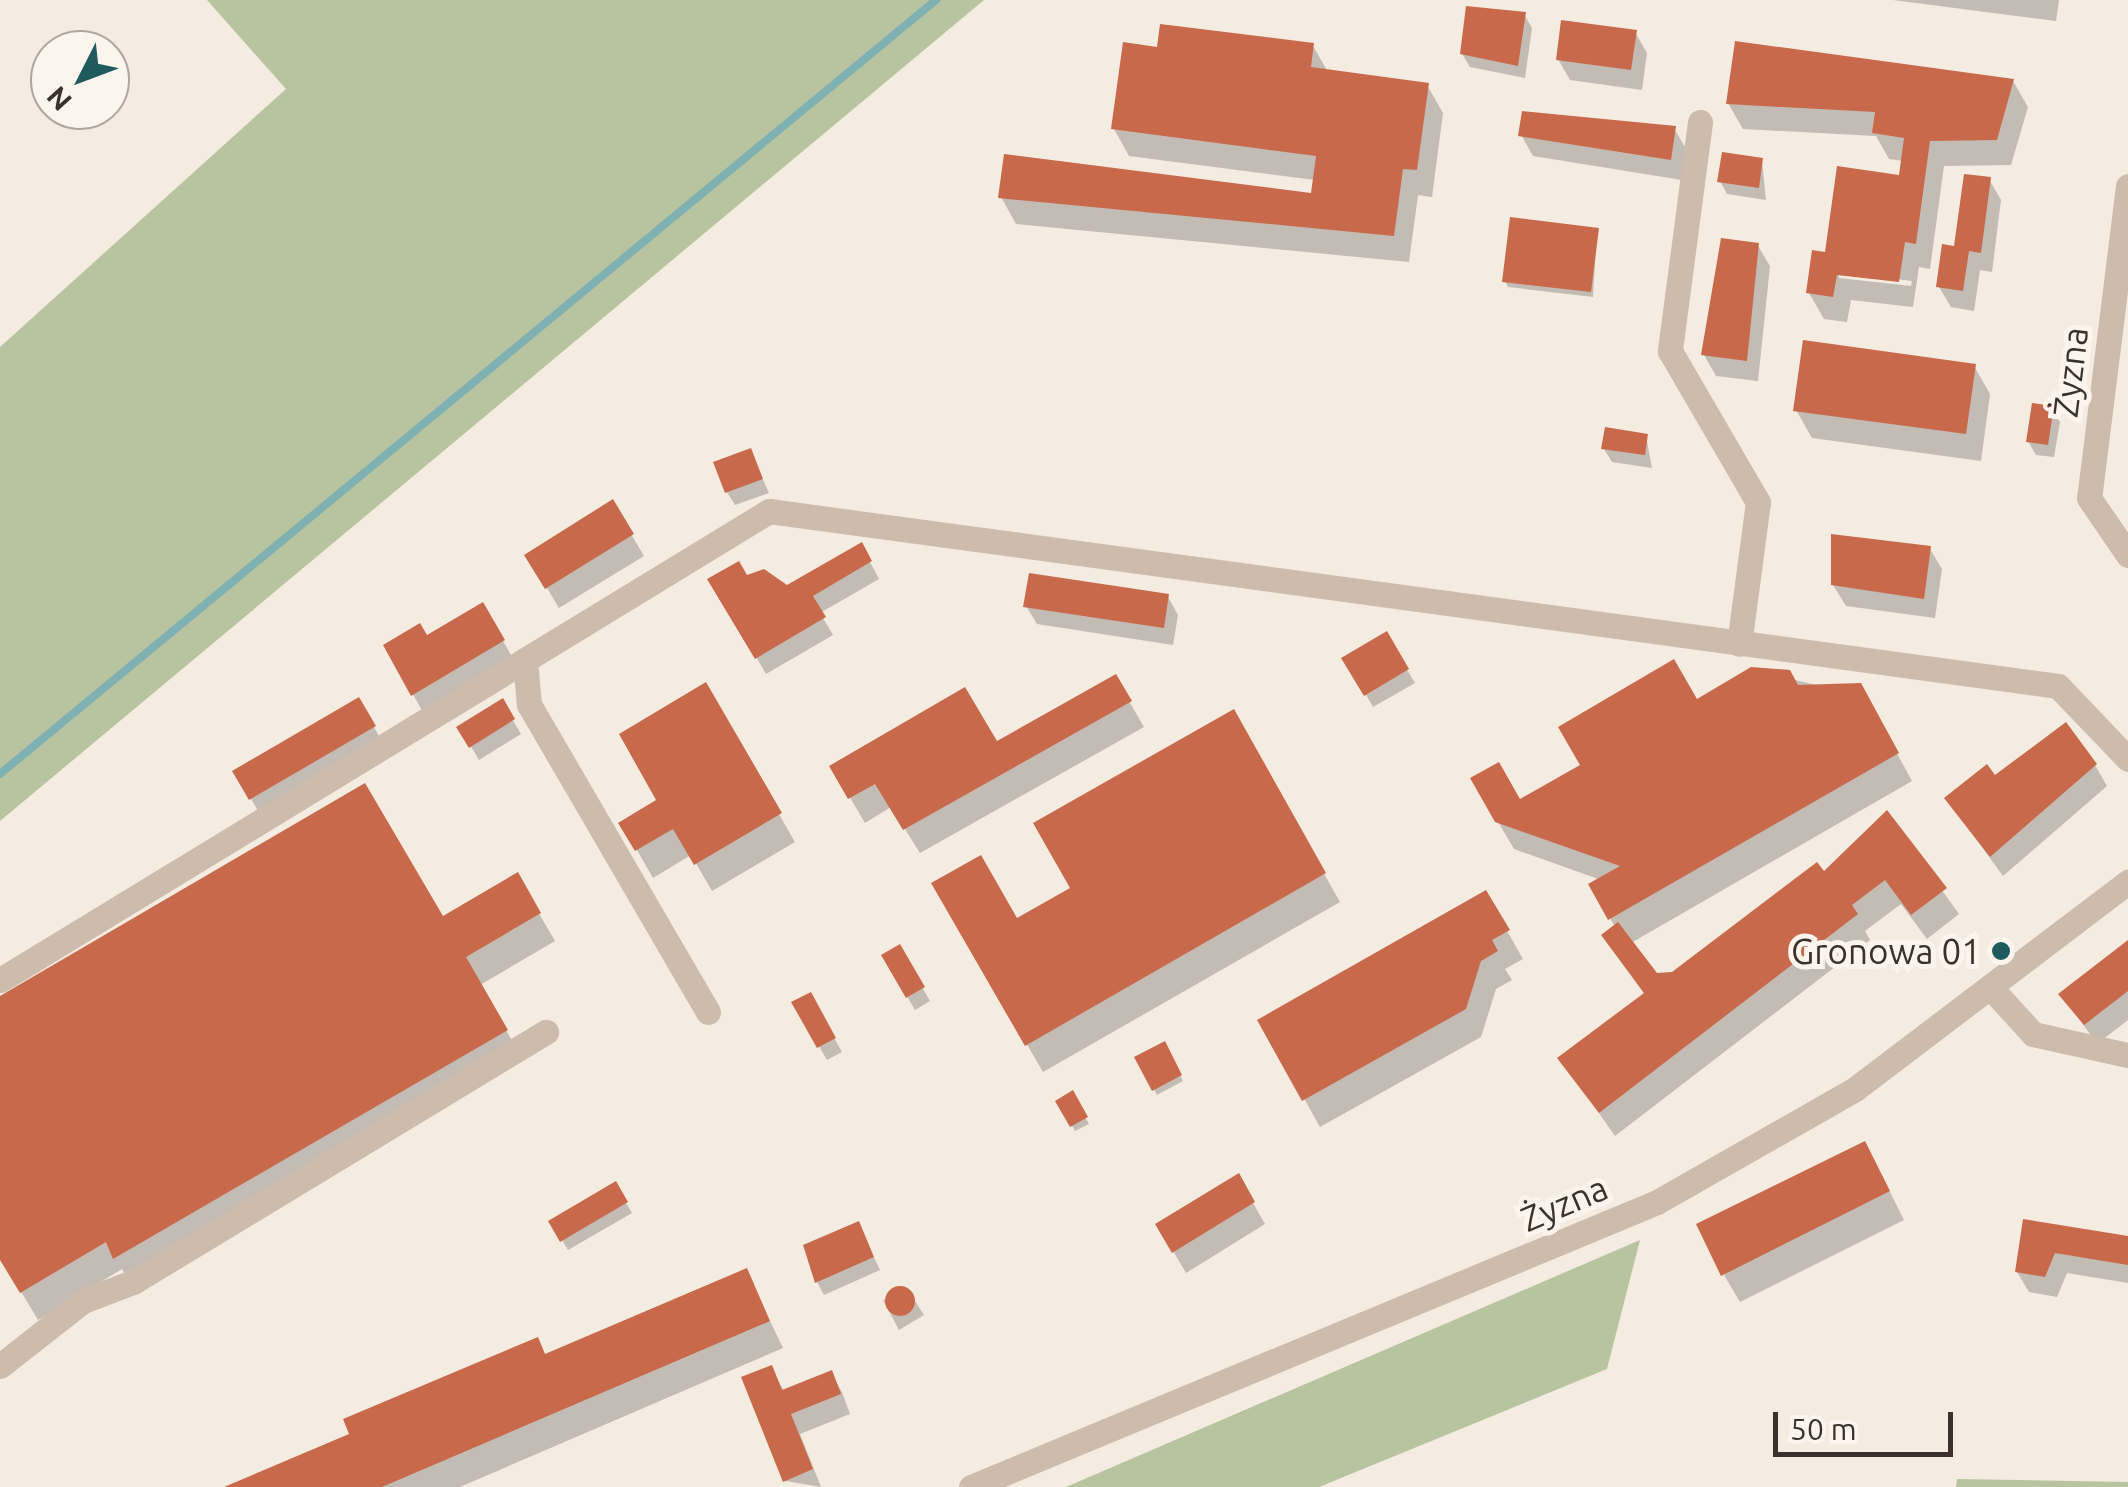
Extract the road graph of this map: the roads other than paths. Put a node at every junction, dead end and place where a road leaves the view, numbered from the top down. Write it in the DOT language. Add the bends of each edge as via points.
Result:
graph roads {
  1 [pos="1700,122"];
  2 [pos="2128,186"];
  3 [pos="2128,555"];
  4 [pos="1738,644"];
  5 [pos="526,660"];
  6 [pos="2128,759"];
  7 [pos="2128,882"];
  8 [pos="0,980"];
  9 [pos="1991,988"];
  10 [pos="708,1012"];
  11 [pos="546,1032"];
  12 [pos="2128,1054"];
  13 [pos="0,1366"];
  14 [pos="971,1487"];
  1 -- 4 [label="street" via="1670,351 1758,502"];
  2 -- 3 [label="street, Żyzna" via="2089,498"];
  4 -- 5 [label="street" via="769,511"];
  4 -- 6 [label="street" via="2058,686"];
  5 -- 8 [label="street"];
  5 -- 10 [label="street" via="529,705"];
  7 -- 9 [label="street, Żyzna"];
  9 -- 12 [label="street" via="2033,1034"];
  9 -- 14 [label="street, Żyzna" via="1854,1090 1657,1202"];
  11 -- 13 [label="street" via="134,1282 68,1310"];
}
